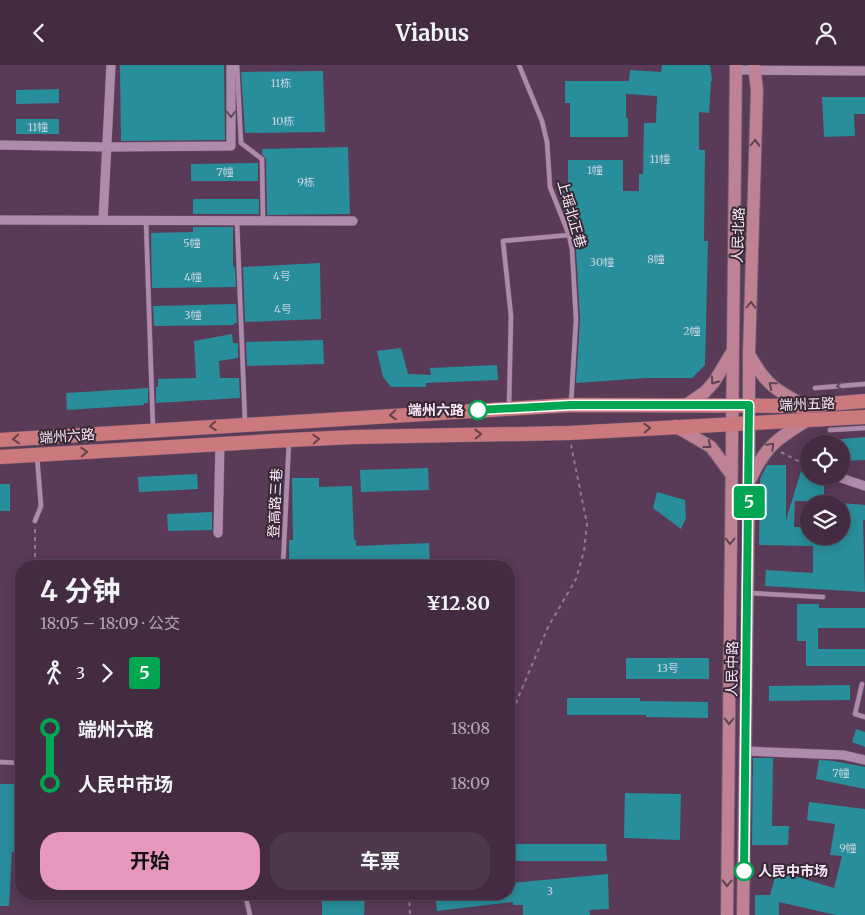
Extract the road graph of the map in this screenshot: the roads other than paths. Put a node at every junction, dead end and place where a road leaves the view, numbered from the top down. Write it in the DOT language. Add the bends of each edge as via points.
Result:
graph roads {
  1 [pos="111,65"];
  2 [pos="231,65"];
  3 [pos="237,65"];
  4 [pos="519,65"];
  5 [pos="736,67"];
  6 [pos="755,67"];
  7 [pos="772,67"];
  8 [pos="865,71"];
  9 [pos="0,145"];
  10 [pos="108,147"];
  11 [pos="0,220"];
  12 [pos="103,220"];
  13 [pos="146,221"];
  14 [pos="237,221"];
  15 [pos="263,221"];
  16 [pos="353,221"];
  17 [pos="569,235"];
  18 [pos="733,350"];
  19 [pos="749,360"];
  20 [pos="733,366"];
  21 [pos="865,384"];
  22 [pos="815,388"];
  23 [pos="865,401"];
  24 [pos="571,405"];
  25 [pos="686,405"];
  26 [pos="732,405"];
  27 [pos="749,405"];
  28 [pos="805,406"];
  29 [pos="509,408"];
  30 [pos="865,417"];
  31 [pos="806,421"];
  32 [pos="749,423"];
  33 [pos="245,424"];
  34 [pos="732,424"];
  35 [pos="675,426"];
  36 [pos="865,428"];
  37 [pos="153,430"];
  38 [pos="830,430"];
  39 [pos="0,440"];
  40 [pos="289,440"];
  41 [pos="220,444"];
  42 [pos="37,455"];
  43 [pos="0,457"];
  44 [pos="731,475"];
  45 [pos="850,481"];
  46 [pos="749,483"];
  47 [pos="865,486"];
  48 [pos="34,521"];
  49 [pos="218,533"];
  50 [pos="283,560"];
  51 [pos="748,593"];
  52 [pos="823,597"];
  53 [pos="862,684"];
  54 [pos="865,717"];
  55 [pos="745,751"];
  56 [pos="865,760"];
  57 [pos="0,762"];
  58 [pos="15,763"];
  59 [pos="246,900"];
  60 [pos="250,915"];
  61 [pos="727,915"];
  62 [pos="743,915"];
  1 -- 10 [label="street"];
  2 -- 10 [label="street, one-way" via="231,145"];
  3 -- 15 [label="lane" via="241,143 262,159"];
  4 -- 17 [label="lane, 上瑶北正巷" via="542,121 550,187"];
  5 -- 6 [label="street"];
  5 -- 18 [label="main road, 人民北路"];
  6 -- 7 [label="street"];
  19 -- 6 [label="main road, 人民北路, one-way"];
  7 -- 8 [label="street"];
  9 -- 10 [label="street"];
  10 -- 12 [label="street"];
  11 -- 12 [label="street"];
  12 -- 13 [label="street"];
  13 -- 14 [label="street"];
  13 -- 37 [label="lane"];
  14 -- 15 [label="street"];
  14 -- 33 [label="lane"];
  15 -- 16 [label="street"];
  17 -- 24 [label="lane, 上瑶北正巷" via="576,319"];
  17 -- 29 [label="lane" via="502,241 511,316"];
  18 -- 20 [label="main road, 人民北路"];
  18 -- 25 [label="main road, one-way" via="714,382"];
  19 -- 20 [label="main road"];
  19 -- 27 [label="main road, 人民北路"];
  28 -- 19 [label="main road, one-way" via="766,382"];
  20 -- 26 [label="main road, 人民北路"];
  21 -- 22 [label="lane, one-way"];
  23 -- 28 [label="main road, 端州五路"];
  24 -- 25 [label="main road, 端州六路"];
  24 -- 29 [label="main road, 端州六路"];
  25 -- 26 [label="main road, 端州六路"];
  26 -- 27 [label="main road, 端州五路"];
  26 -- 34 [label="main road, 人民北路"];
  27 -- 28 [label="main road, 端州五路"];
  27 -- 32 [label="main road, 人民北路"];
  29 -- 33 [label="main road, 端州六路, one-way"];
  30 -- 31 [label="main road, 端州五路"];
  31 -- 32 [label="main road, 端州五路"];
  46 -- 31 [label="main road, one-way" via="759,460 770,447"];
  32 -- 34 [label="main road, 端州五路"];
  32 -- 46 [label="main road, 人民中路"];
  33 -- 37 [label="main road, 端州六路, one-way"];
  34 -- 35 [label="main road, 端州六路"];
  34 -- 44 [label="main road, 人民中路"];
  40 -- 35 [label="main road, 端州六路, one-way" via="569,433"];
  35 -- 44 [label="main road, one-way" via="711,447"];
  36 -- 38 [label="lane"];
  37 -- 39 [label="main road, 端州六路, one-way"];
  40 -- 41 [label="main road, 端州六路"];
  40 -- 50 [label="lane, 登高路三巷"];
  42 -- 41 [label="main road, 端州六路, one-way"];
  41 -- 49 [label="street"];
  42 -- 43 [label="main road, 端州六路"];
  42 -- 48 [label="lane" via="41,506"];
  44 -- 61 [label="main road, 人民中路, one-way"];
  45 -- 47 [label="street"];
  46 -- 51 [label="main road, 人民中路"];
  51 -- 52 [label="lane"];
  51 -- 55 [label="main road, 人民中路"];
  53 -- 54 [label="lane" via="855,714"];
  55 -- 56 [label="street" via="842,755"];
  55 -- 62 [label="main road, 人民中路"];
  57 -- 58 [label="lane"];
  59 -- 60 [label="lane"];
}
